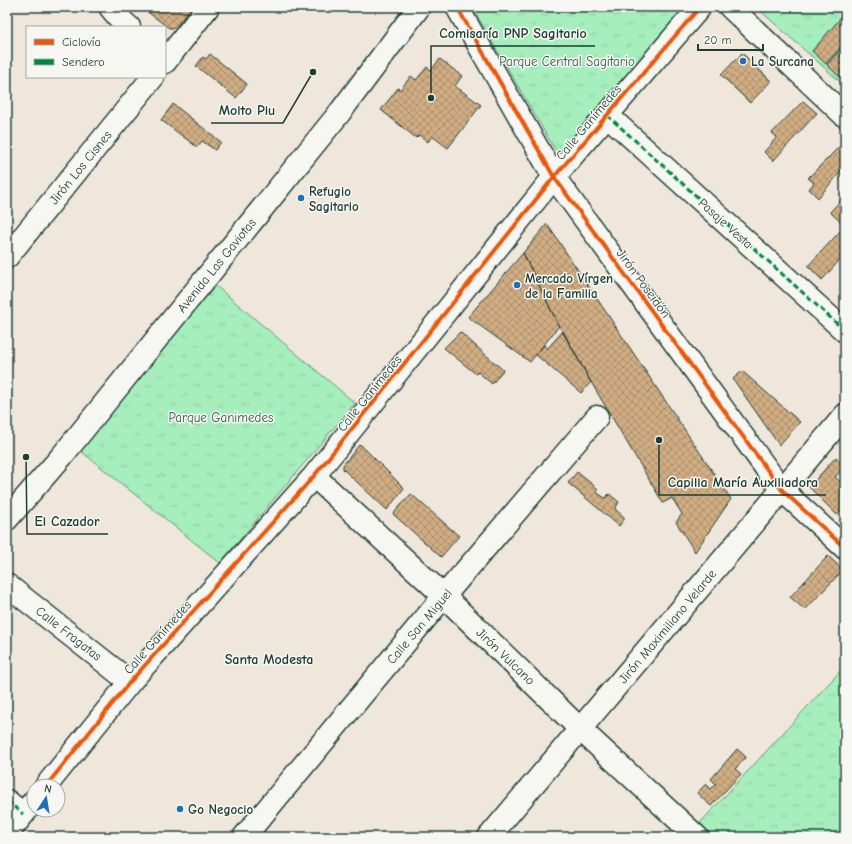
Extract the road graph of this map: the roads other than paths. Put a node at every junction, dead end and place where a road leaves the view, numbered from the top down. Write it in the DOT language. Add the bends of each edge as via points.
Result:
graph roads {
  1 [pos="110,7"];
  2 [pos="208,7"];
  3 [pos="419,7"];
  4 [pos="457,7"];
  5 [pos="700,7"];
  6 [pos="730,7"];
  7 [pos="128,26"];
  8 [pos="166,60"];
  9 [pos="152,78"];
  10 [pos="607,115"];
  11 [pos="845,116"];
  12 [pos="554,177"];
  13 [pos="7,257"];
  14 [pos="845,331"];
  15 [pos="845,415"];
  16 [pos="597,417"];
  17 [pos="314,476"];
  18 [pos="782,490"];
  19 [pos="7,519"];
  20 [pos="845,548"];
  21 [pos="7,585"];
  22 [pos="444,596"];
  23 [pos="130,682"];
  24 [pos="580,729"];
  25 [pos="52,778"];
  26 [pos="21,805"];
  27 [pos="7,834"];
  28 [pos="244,837"];
  29 [pos="489,837"];
  30 [pos="697,837"];
  1 -- 7 [label="street"];
  2 -- 8 [label="street, Jirón Los Cisnes"];
  3 -- 19 [label="street, Avenida Las Gaviotas" via="341,110 62,456"];
  4 -- 12 [label="street, Jirón Poseidón"];
  5 -- 10 [label="street, Calle Ganímedes"];
  6 -- 11 [label="street"];
  9 -- 13 [label="street, Jirón Los Cisnes"];
  10 -- 12 [label="street, Calle Ganímedes"];
  10 -- 14 [label="street, Pasaje Vesta"];
  12 -- 17 [label="street, Calle Ganímedes"];
  12 -- 18 [label="street, Jirón Poseidón"];
  15 -- 18 [label="street, Jirón Maximiliano Velarde"];
  16 -- 22 [label="street, Calle San Miguel"];
  17 -- 22 [label="street, Jirón Vulcano"];
  17 -- 23 [label="street, Calle Ganímedes"];
  18 -- 20 [label="street, Jirón Poseidón"];
  18 -- 24 [label="street, Jirón Maximiliano Velarde"];
  21 -- 23 [label="street, Calle Fragatas"];
  22 -- 24 [label="street, Jirón Vulcano"];
  22 -- 28 [label="street, Calle San Miguel"];
  23 -- 25 [label="street, Calle Ganímedes"];
  24 -- 29 [label="street, Jirón Maximiliano Velarde"];
  24 -- 30 [label="street, Jirón Vulcano"];
  26 -- 27 [label="street"];
}
